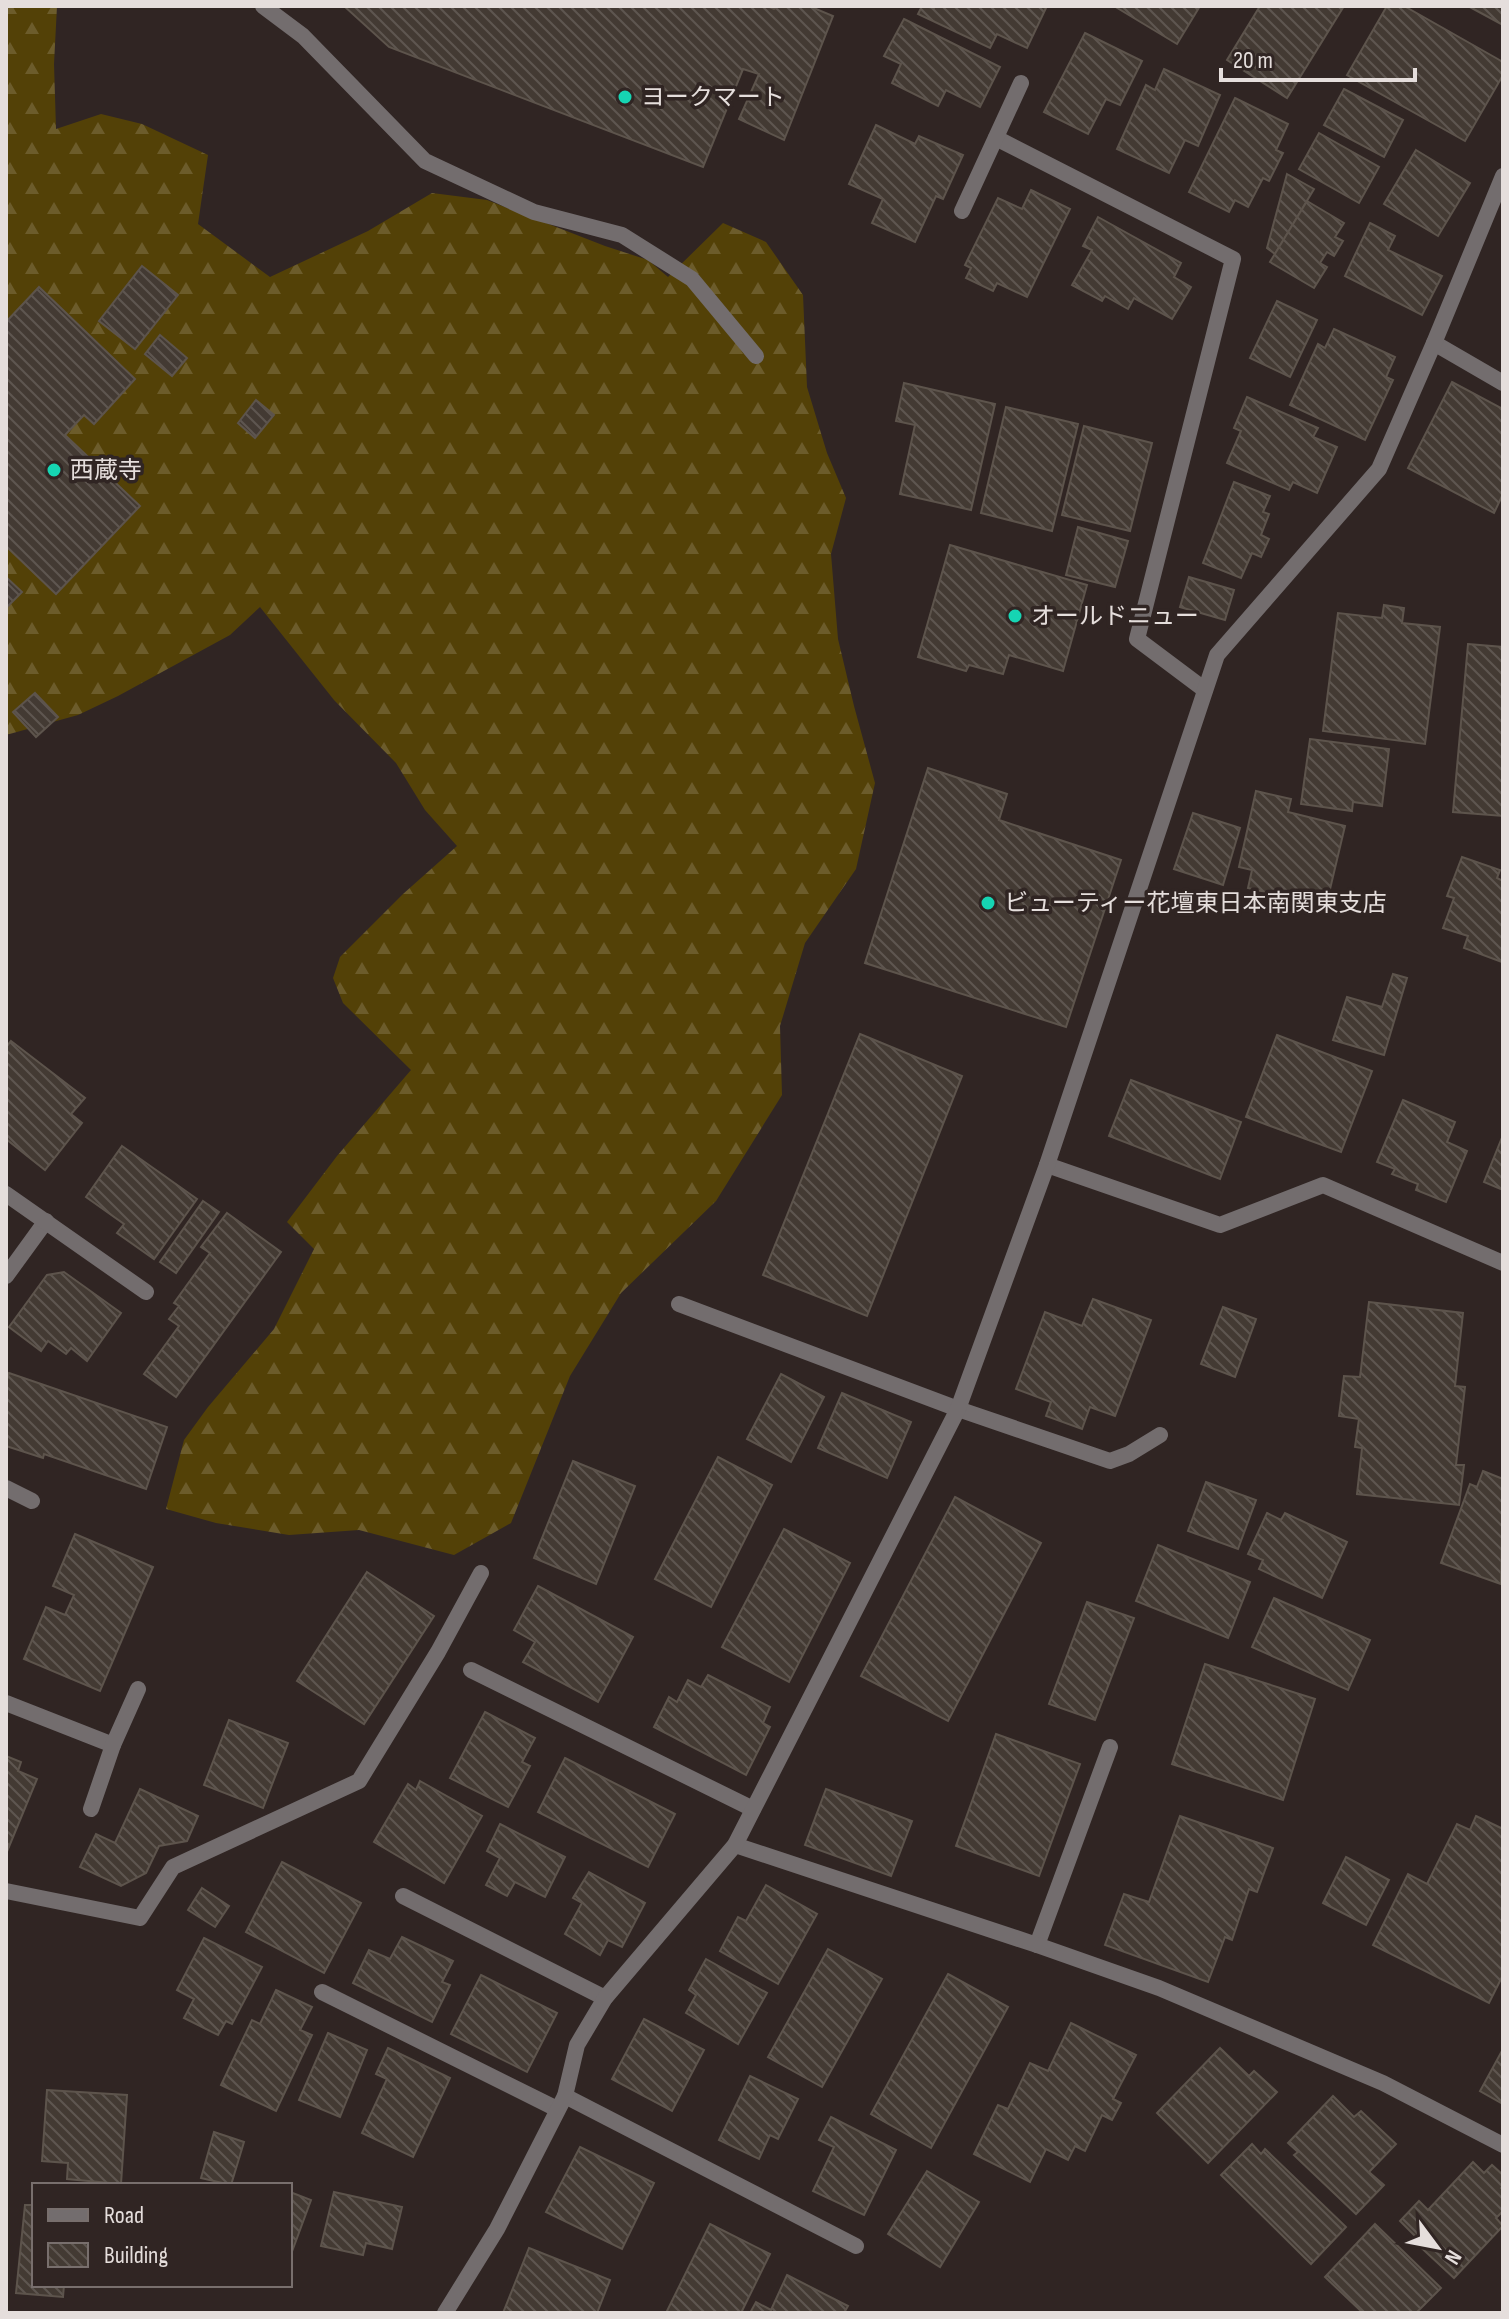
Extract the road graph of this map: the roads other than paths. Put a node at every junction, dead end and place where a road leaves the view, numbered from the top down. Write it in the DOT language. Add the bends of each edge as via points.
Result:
graph roads {
  1 [pos="263,6"];
  2 [pos="1021,83"];
  3 [pos="996,138"];
  4 [pos="1503,176"];
  5 [pos="962,211"];
  6 [pos="1434,343"];
  7 [pos="756,356"];
  8 [pos="1503,383"];
  9 [pos="1205,690"];
  10 [pos="1047,1165"];
  11 [pos="6,1194"];
  12 [pos="46,1221"];
  13 [pos="1503,1263"];
  14 [pos="6,1276"];
  15 [pos="146,1292"];
  16 [pos="679,1304"];
  17 [pos="958,1409"];
  18 [pos="1160,1435"];
  19 [pos="6,1488"];
  20 [pos="32,1501"];
  21 [pos="481,1573"];
  22 [pos="471,1670"];
  23 [pos="138,1689"];
  24 [pos="6,1703"];
  25 [pos="113,1745"];
  26 [pos="1110,1747"];
  27 [pos="91,1809"];
  28 [pos="753,1809"];
  29 [pos="735,1845"];
  30 [pos="6,1891"];
  31 [pos="403,1896"];
  32 [pos="1037,1945"];
  33 [pos="322,1992"];
  34 [pos="605,1998"];
  35 [pos="561,2102"];
  36 [pos="1503,2145"];
  37 [pos="856,2246"];
  38 [pos="445,2313"];
  1 -- 7 [label="street" via="303,36 425,161 534,212 622,235 692,279"];
  2 -- 3 [label="street"];
  3 -- 5 [label="street"];
  3 -- 9 [label="street" via="1233,259 1137,639"];
  4 -- 6 [label="street"];
  6 -- 8 [label="street"];
  6 -- 9 [label="street" via="1379,469 1217,655"];
  9 -- 10 [label="street"];
  10 -- 13 [label="street" via="1220,1225 1323,1185"];
  10 -- 17 [label="street"];
  11 -- 12 [label="street"];
  12 -- 14 [label="street"];
  12 -- 15 [label="street"];
  16 -- 17 [label="street"];
  17 -- 18 [label="street" via="1110,1461"];
  17 -- 28 [label="street"];
  19 -- 20 [label="street"];
  21 -- 30 [label="street" via="359,1781 173,1867 140,1918"];
  22 -- 28 [label="street"];
  23 -- 25 [label="street"];
  24 -- 25 [label="street"];
  25 -- 27 [label="street"];
  26 -- 32 [label="street"];
  28 -- 29 [label="street"];
  29 -- 32 [label="street"];
  29 -- 34 [label="street"];
  31 -- 34 [label="street"];
  32 -- 36 [label="street" via="1159,1988 1383,2083"];
  33 -- 35 [label="street"];
  34 -- 35 [label="street" via="577,2045"];
  35 -- 37 [label="street"];
  35 -- 38 [label="street" via="497,2229"];
}
